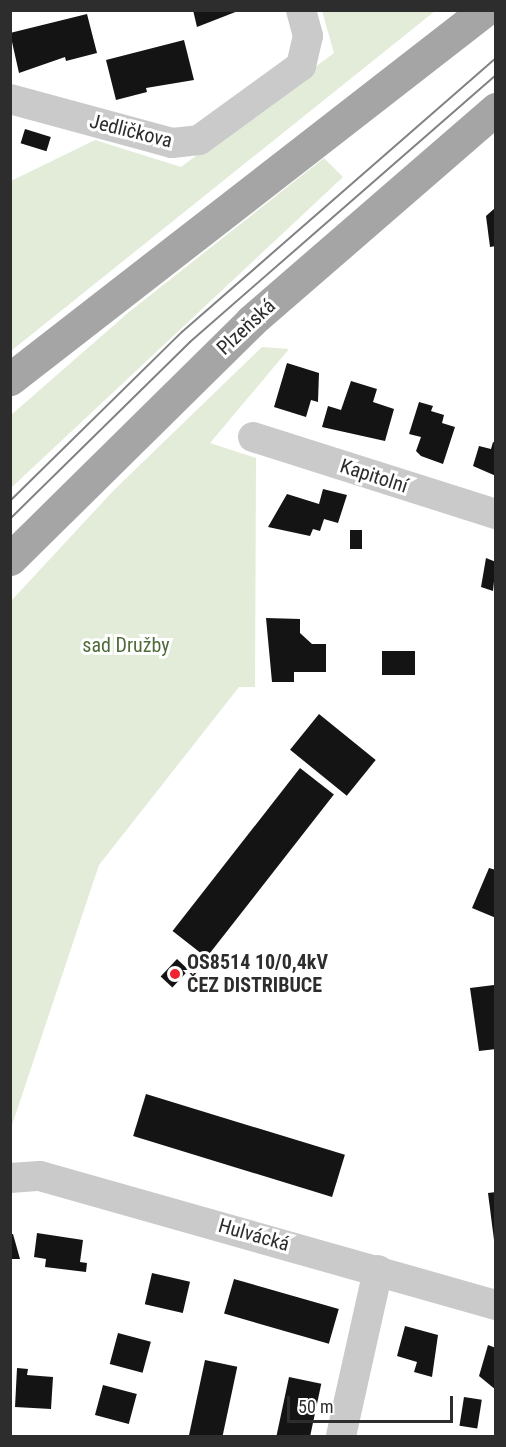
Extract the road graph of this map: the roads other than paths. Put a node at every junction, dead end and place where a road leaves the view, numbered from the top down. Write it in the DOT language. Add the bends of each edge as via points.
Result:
graph roads {
  1 [pos="301,10"];
  2 [pos="485,10"];
  3 [pos="19,101"];
  4 [pos="495,109"];
  5 [pos="10,379"];
  6 [pos="253,437"];
  7 [pos="495,514"];
  8 [pos="10,560"];
  9 [pos="10,1178"];
  10 [pos="378,1270"];
  11 [pos="495,1305"];
  12 [pos="341,1437"];
  1 -- 3 [label="street, Jedličkova" via="308,36 301,66 199,140 186,143"];
  2 -- 5 [label="main road"];
  4 -- 8 [label="main road, Plzeňská" via="250,321"];
  6 -- 7 [label="street, Kapitolní"];
  9 -- 10 [label="street, Hulvácká" via="40,1176"];
  10 -- 11 [label="street, Hulvácká"];
  10 -- 12 [label="street"];
}
